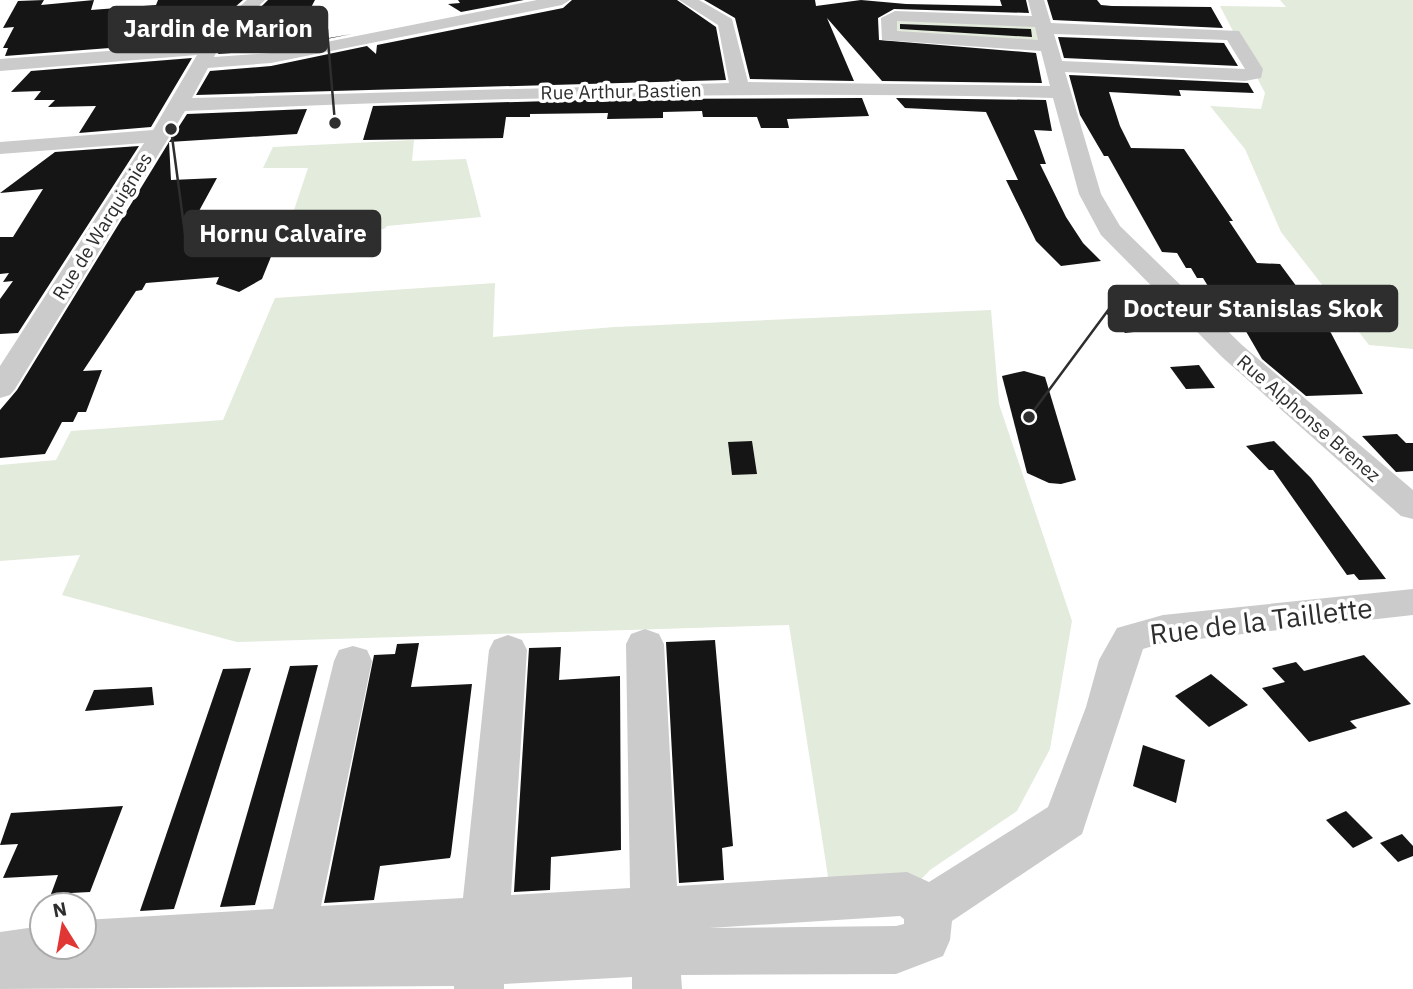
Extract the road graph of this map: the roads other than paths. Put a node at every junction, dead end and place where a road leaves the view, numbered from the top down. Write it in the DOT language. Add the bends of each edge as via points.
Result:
graph roads {
  1 [pos="257,0"];
  2 [pos="562,0"];
  3 [pos="687,0"];
  4 [pos="1036,0"];
  5 [pos="1043,25"];
  6 [pos="1051,46"];
  7 [pos="207,56"];
  8 [pos="0,65"];
  9 [pos="1060,79"];
  10 [pos="740,89"];
  11 [pos="179,105"];
  12 [pos="159,136"];
  13 [pos="0,148"];
  14 [pos="0,388"];
  15 [pos="1413,509"];
  16 [pos="1413,602"];
  17 [pos="645,644"];
  18 [pos="508,650"];
  19 [pos="353,661"];
  20 [pos="856,898"];
  21 [pos="929,909"];
  22 [pos="98,944"];
  23 [pos="656,950"];
  24 [pos="889,950"];
  25 [pos="28,952"];
  26 [pos="0,956"];
  27 [pos="482,957"];
  28 [pos="284,963"];
  29 [pos="0,977"];
  1 -- 7 [label="street, Rue de Warquignies" via="215,38"];
  2 -- 7 [label="street" via="271,58"];
  3 -- 10 [label="street" via="726,23"];
  4 -- 5 [label="street, Rue Alphonse Brenez"];
  5 -- 6 [label="street, Rue Alphonse Brenez"];
  5 -- 6 [label="street" via="895,16 889,18 888,36"];
  5 -- 9 [label="street, Rue Arthur Bastien" via="1233,35 1254,69 1254,74 1245,75"];
  6 -- 9 [label="street, Rue Alphonse Brenez"];
  7 -- 8 [label="street"];
  7 -- 11 [label="street, Rue de Warquignies"];
  9 -- 10 [label="street, Rue Arthur Bastien"];
  9 -- 15 [label="street, Rue Alphonse Brenez" via="1090,194 1110,230 1232,351"];
  10 -- 11 [label="street, Rue Arthur Bastien"];
  11 -- 12 [label="street, Rue de Warquignies"];
  12 -- 13 [label="street"];
  12 -- 14 [label="street, Rue de Warquignies"];
  16 -- 21 [label="street, Rue de la Taillette" via="1163,629 1130,638 1118,660 1066,820"];
  17 -- 23 [label="street"];
  18 -- 27 [label="street"];
  19 -- 28 [label="street"];
  20 -- 21 [label="street" via="907,894"];
  20 -- 23 [label="street"];
  20 -- 24 [label="street" via="846,927"];
  21 -- 24 [label="street" via="926,940"];
  22 -- 28 [label="street"];
  23 -- 24 [label="street"];
  23 -- 27 [label="street"];
  25 -- 26 [label="street"];
  27 -- 28 [label="street"];
  28 -- 29 [label="street" via="73,982"];
}
